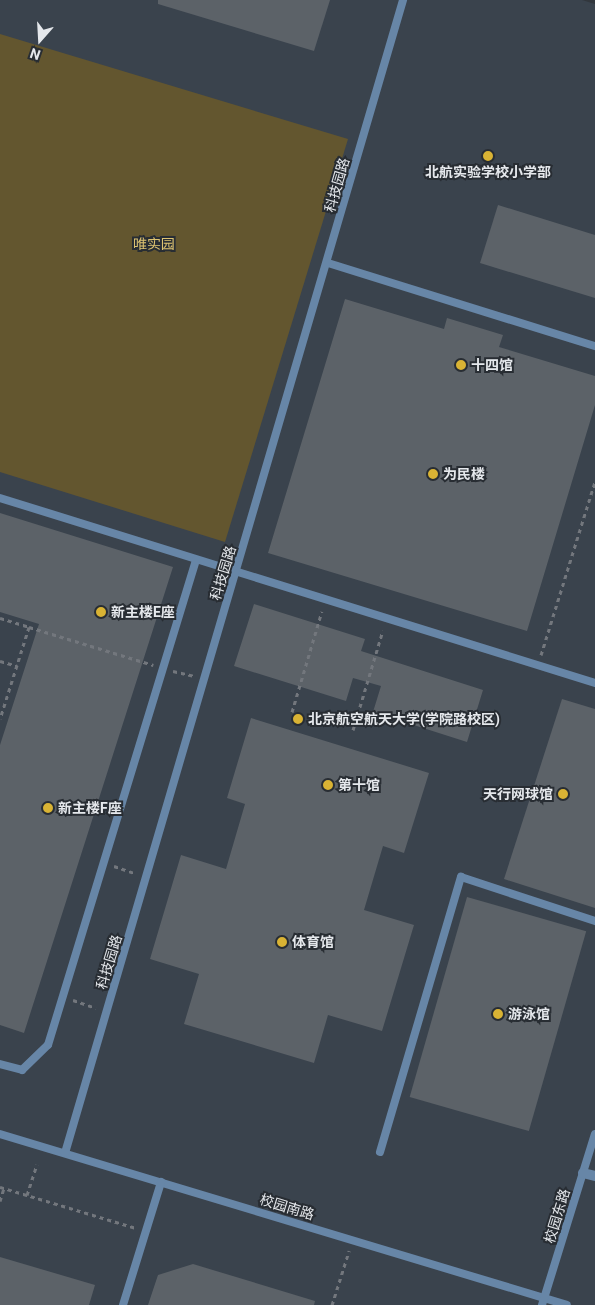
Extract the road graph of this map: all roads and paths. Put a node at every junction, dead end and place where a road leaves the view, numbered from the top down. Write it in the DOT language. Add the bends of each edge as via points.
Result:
graph roads {
  1 [pos="403,0"];
  2 [pos="328,263"];
  3 [pos="595,346"];
  4 [pos="595,482"];
  5 [pos="0,498"];
  6 [pos="196,560"];
  7 [pos="237,571"];
  8 [pos="326,599"];
  9 [pos="0,618"];
  10 [pos="387,618"];
  11 [pos="29,627"];
  12 [pos="0,661"];
  13 [pos="538,665"];
  14 [pos="17,666"];
  15 [pos="163,668"];
  16 [pos="204,679"];
  17 [pos="595,683"];
  18 [pos="292,712"];
  19 [pos="0,719"];
  20 [pos="353,730"];
  21 [pos="104,863"];
  22 [pos="148,877"];
  23 [pos="595,921"];
  24 [pos="63,997"];
  25 [pos="108,1012"];
  26 [pos="0,1064"];
  27 [pos="0,1134"];
  28 [pos="595,1134"];
  29 [pos="380,1152"];
  30 [pos="65,1153"];
  31 [pos="37,1165"];
  32 [pos="583,1173"];
  33 [pos="595,1176"];
  34 [pos="161,1182"];
  35 [pos="2,1187"];
  36 [pos="27,1195"];
  37 [pos="0,1202"];
  38 [pos="146,1231"];
  39 [pos="352,1240"];
  40 [pos="543,1302"];
  41 [pos="123,1305"];
  42 [pos="332,1305"];
  43 [pos="566,1305"];
  1 -- 2 [label="lane, 科技园路"];
  2 -- 3 [label="lane"];
  2 -- 7 [label="lane, 科技园路"];
  4 -- 13 [label="path"];
  5 -- 6 [label="lane"];
  6 -- 7 [label="lane"];
  6 -- 15 [label="lane"];
  7 -- 8 [label="lane"];
  7 -- 16 [label="lane, 科技园路"];
  8 -- 10 [label="lane"];
  8 -- 18 [label="path"];
  9 -- 11 [label="path"];
  10 -- 13 [label="lane"];
  10 -- 20 [label="path"];
  11 -- 14 [label="path"];
  11 -- 15 [label="path"];
  12 -- 14 [label="path"];
  13 -- 17 [label="lane"];
  14 -- 19 [label="path"];
  15 -- 16 [label="path"];
  15 -- 21 [label="lane"];
  16 -- 22 [label="lane, 科技园路"];
  21 -- 22 [label="path"];
  21 -- 24 [label="lane"];
  22 -- 25 [label="lane, 科技园路"];
  23 -- 29 [label="lane" via="461,877"];
  24 -- 25 [label="path"];
  24 -- 26 [label="lane" via="48,1045 22,1070"];
  25 -- 30 [label="lane, 科技园路"];
  27 -- 30 [label="lane, 校园南路"];
  28 -- 32 [label="lane, 校园东路"];
  30 -- 34 [label="lane, 校园南路"];
  31 -- 36 [label="path"];
  32 -- 33 [label="street"];
  32 -- 40 [label="lane, 校园东路"];
  34 -- 38 [label="lane"];
  34 -- 39 [label="lane, 校园南路"];
  35 -- 36 [label="path"];
  35 -- 37 [label="path"];
  36 -- 38 [label="path"];
  38 -- 41 [label="lane"];
  39 -- 40 [label="lane, 校园南路"];
  39 -- 42 [label="path"];
  40 -- 43 [label="lane, 校园南路"];
}
